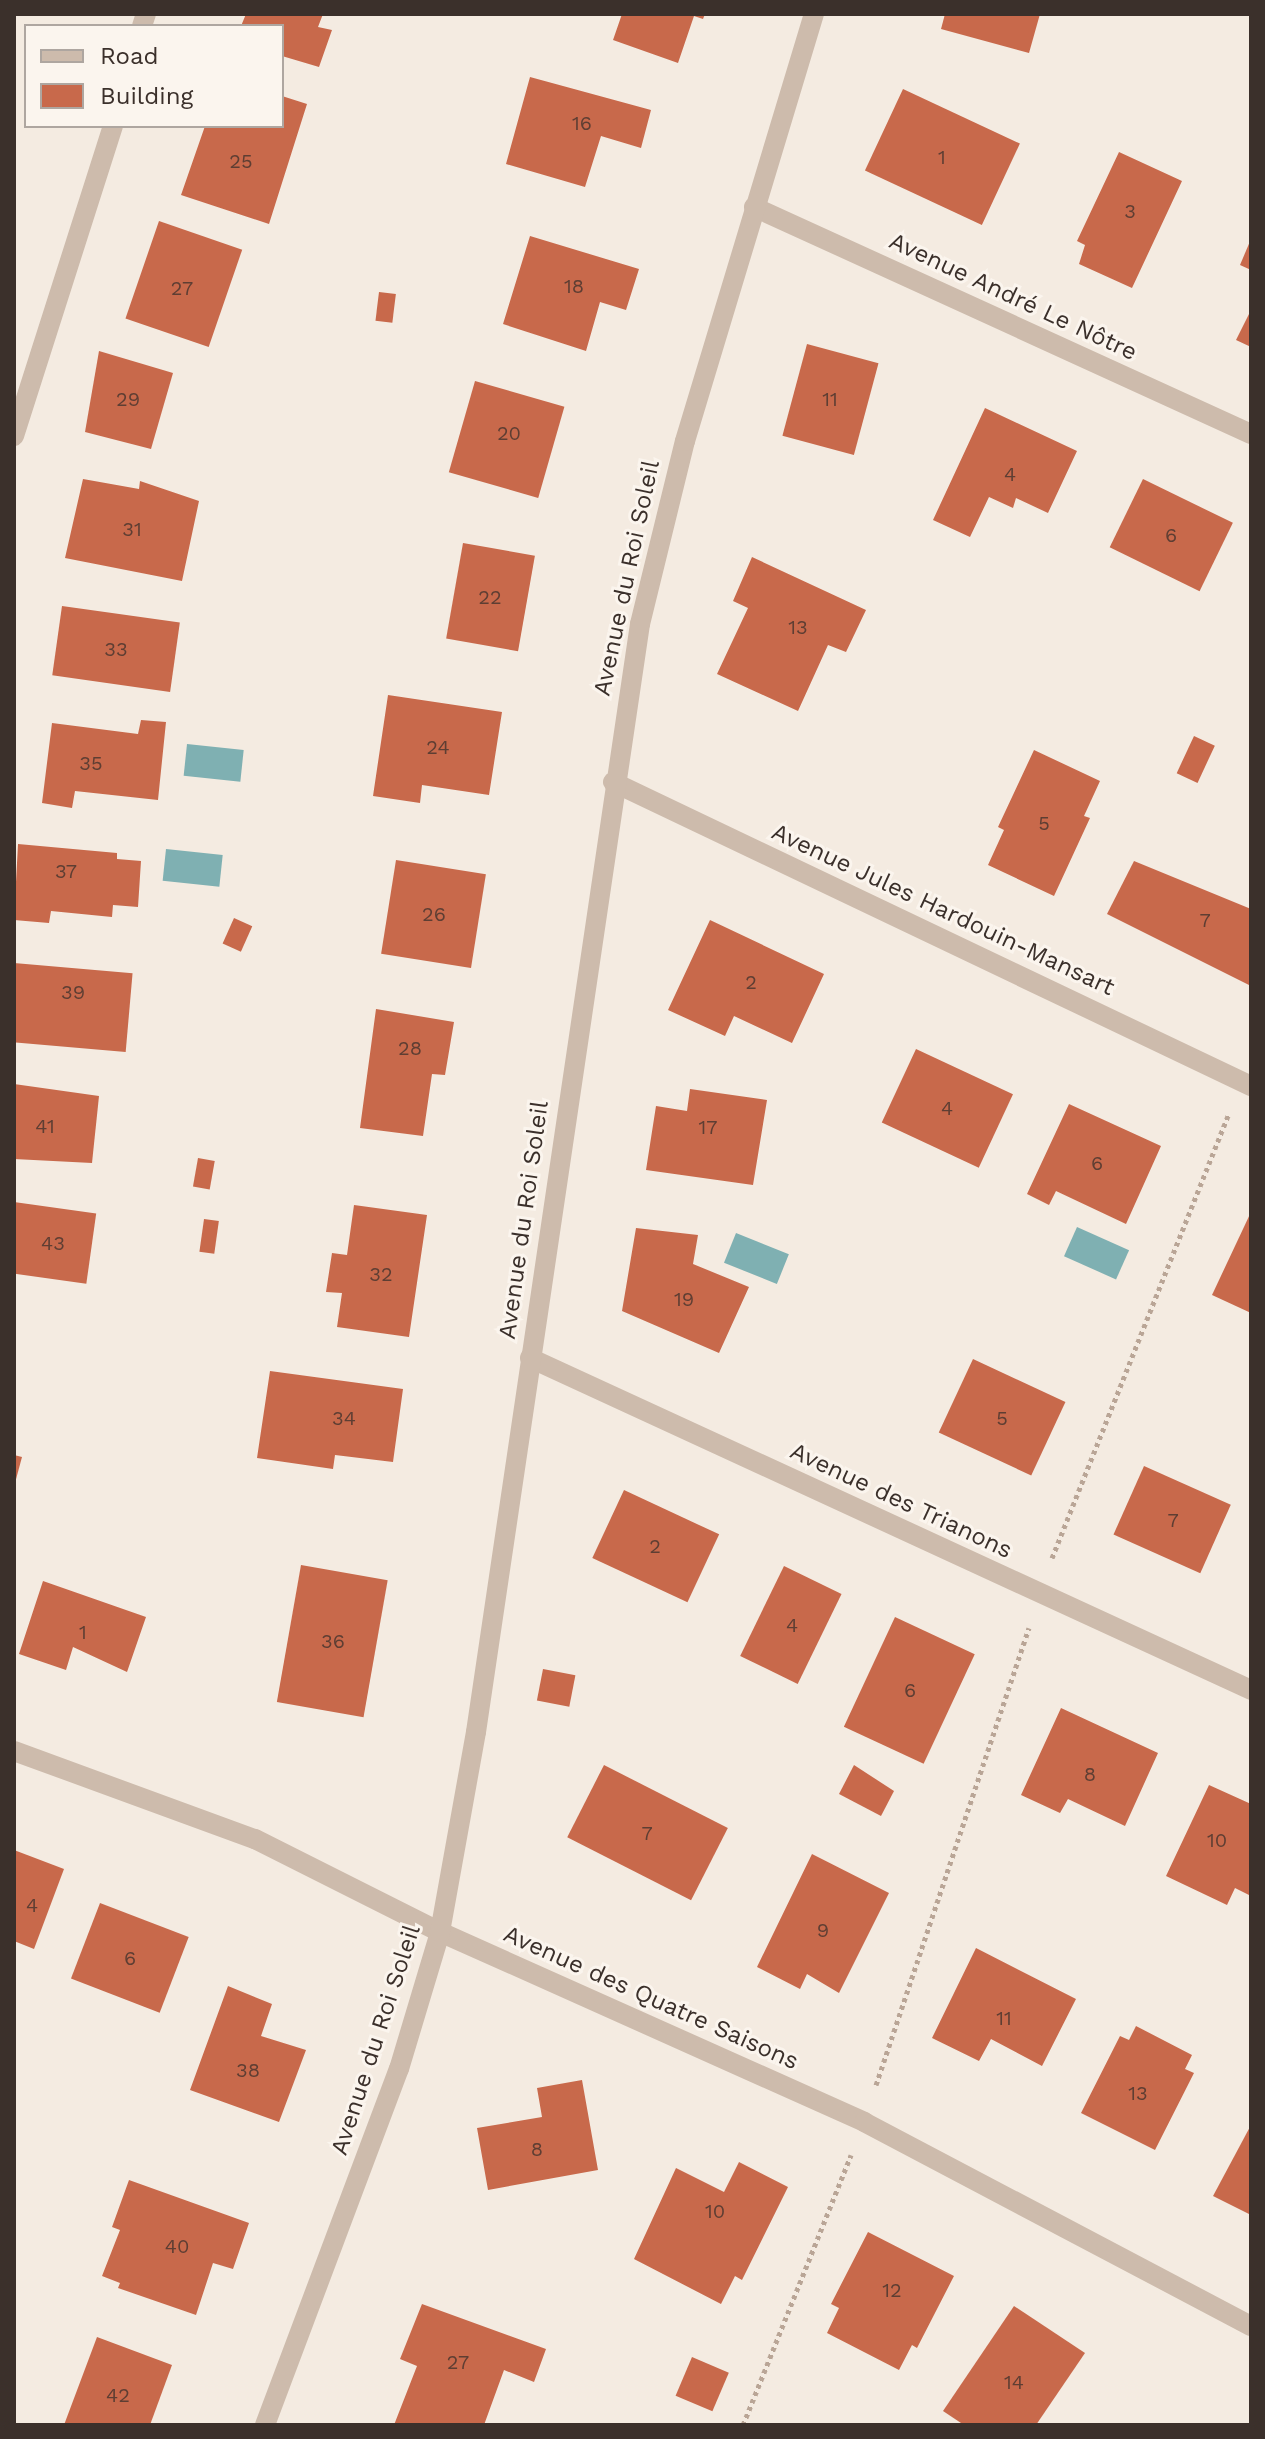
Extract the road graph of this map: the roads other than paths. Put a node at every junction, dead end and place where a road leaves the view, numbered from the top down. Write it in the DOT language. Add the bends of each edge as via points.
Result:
graph roads {
  1 [pos="814,14"];
  2 [pos="112,128"];
  3 [pos="754,207"];
  4 [pos="1251,434"];
  5 [pos="14,436"];
  6 [pos="613,782"];
  7 [pos="1246,1084"];
  8 [pos="530,1358"];
  9 [pos="1251,1690"];
  10 [pos="14,1751"];
  11 [pos="440,1932"];
  12 [pos="1251,2326"];
  13 [pos="265,2425"];
  1 -- 3 [label="street, Avenue du Roi Soleil"];
  2 -- 5 [label="street"];
  3 -- 4 [label="street, Avenue André Le Nôtre"];
  3 -- 6 [label="street, Avenue du Roi Soleil" via="660,537"];
  6 -- 7 [label="street, Avenue Jules Hardouin-Mansart"];
  6 -- 8 [label="street, Avenue du Roi Soleil"];
  8 -- 9 [label="street, Avenue des Trianons"];
  8 -- 11 [label="street, Avenue du Roi Soleil" via="476,1732"];
  10 -- 11 [label="street, Avenue des Quatre Saisons" via="255,1839"];
  11 -- 12 [label="street, Avenue des Quatre Saisons" via="864,2122"];
  11 -- 13 [label="street, Avenue du Roi Soleil" via="399,2069"];
}
